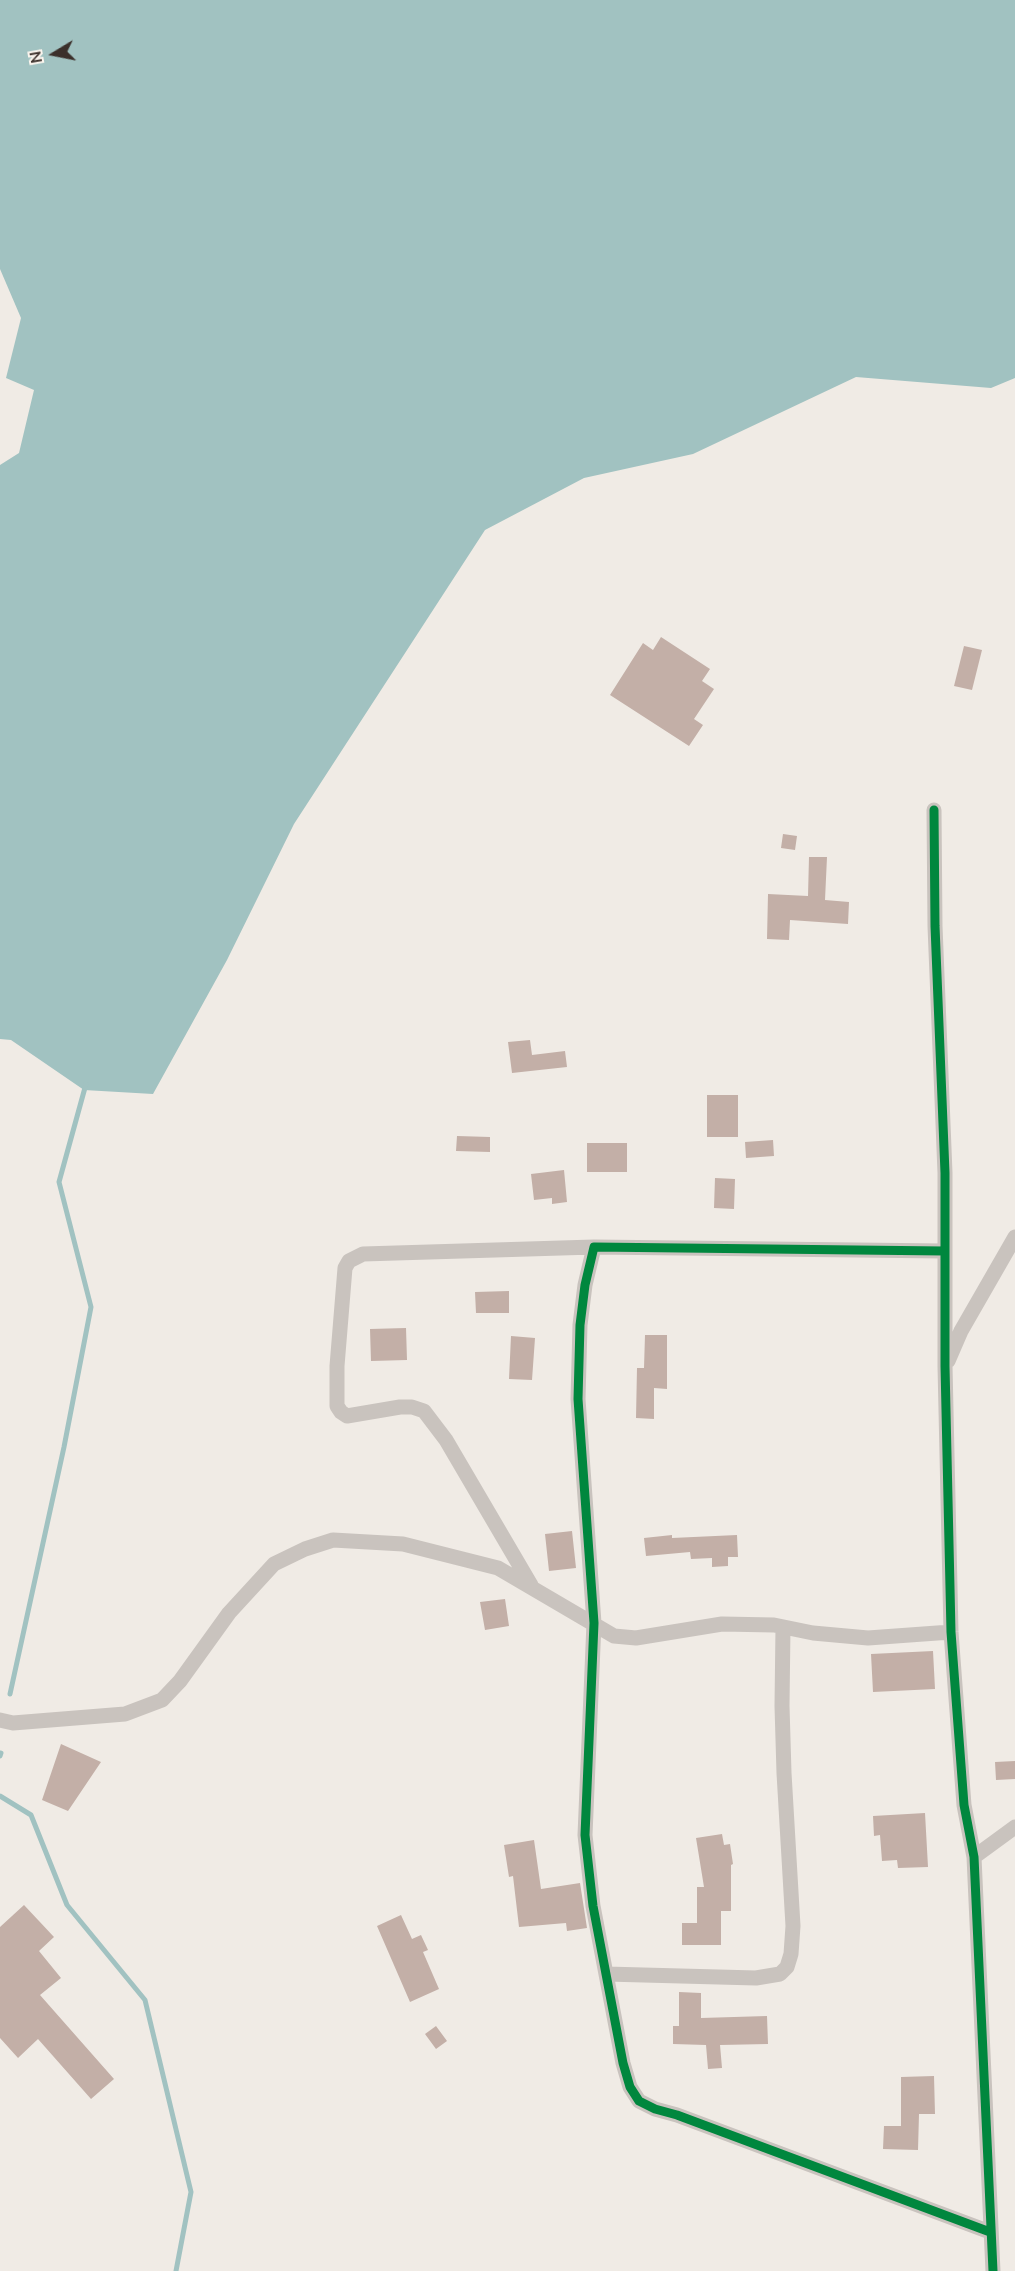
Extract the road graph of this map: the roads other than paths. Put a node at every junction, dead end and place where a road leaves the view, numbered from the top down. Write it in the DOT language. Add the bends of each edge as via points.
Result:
graph roads {
  1 [pos="934,810"];
  2 [pos="1015,1237"];
  3 [pos="594,1247"];
  4 [pos="944,1251"];
  5 [pos="945,1366"];
  6 [pos="532,1587"];
  7 [pos="594,1623"];
  8 [pos="783,1627"];
  9 [pos="951,1632"];
  10 [pos="0,1720"];
  11 [pos="1015,1827"];
  12 [pos="974,1857"];
  13 [pos="606,1974"];
  14 [pos="990,2232"];
  15 [pos="993,2271"];
  1 -- 4 [label="street"];
  2 -- 5 [label="street"];
  3 -- 4 [label="street"];
  3 -- 6 [label="street" via="363,1254 349,1261 345,1268 337,1406 347,1416 400,1407 424,1411 446,1440"];
  3 -- 7 [label="street" via="580,1325 578,1399"];
  4 -- 5 [label="street"];
  5 -- 9 [label="street"];
  6 -- 7 [label="street"];
  6 -- 10 [label="street" via="498,1568 450,1555 403,1544 333,1540 274,1564 229,1613 162,1701 125,1714 13,1723"];
  7 -- 8 [label="street" via="614,1636 636,1638 722,1624"];
  7 -- 13 [label="street" via="585,1835"];
  8 -- 9 [label="street" via="868,1638"];
  8 -- 13 [label="street" via="784,1762 793,1926 787,1967 780,1974 756,1978"];
  9 -- 12 [label="street" via="964,1805"];
  11 -- 12 [label="street"];
  12 -- 14 [label="street"];
  13 -- 14 [label="street" via="623,2063 639,2101"];
  14 -- 15 [label="street"];
}
